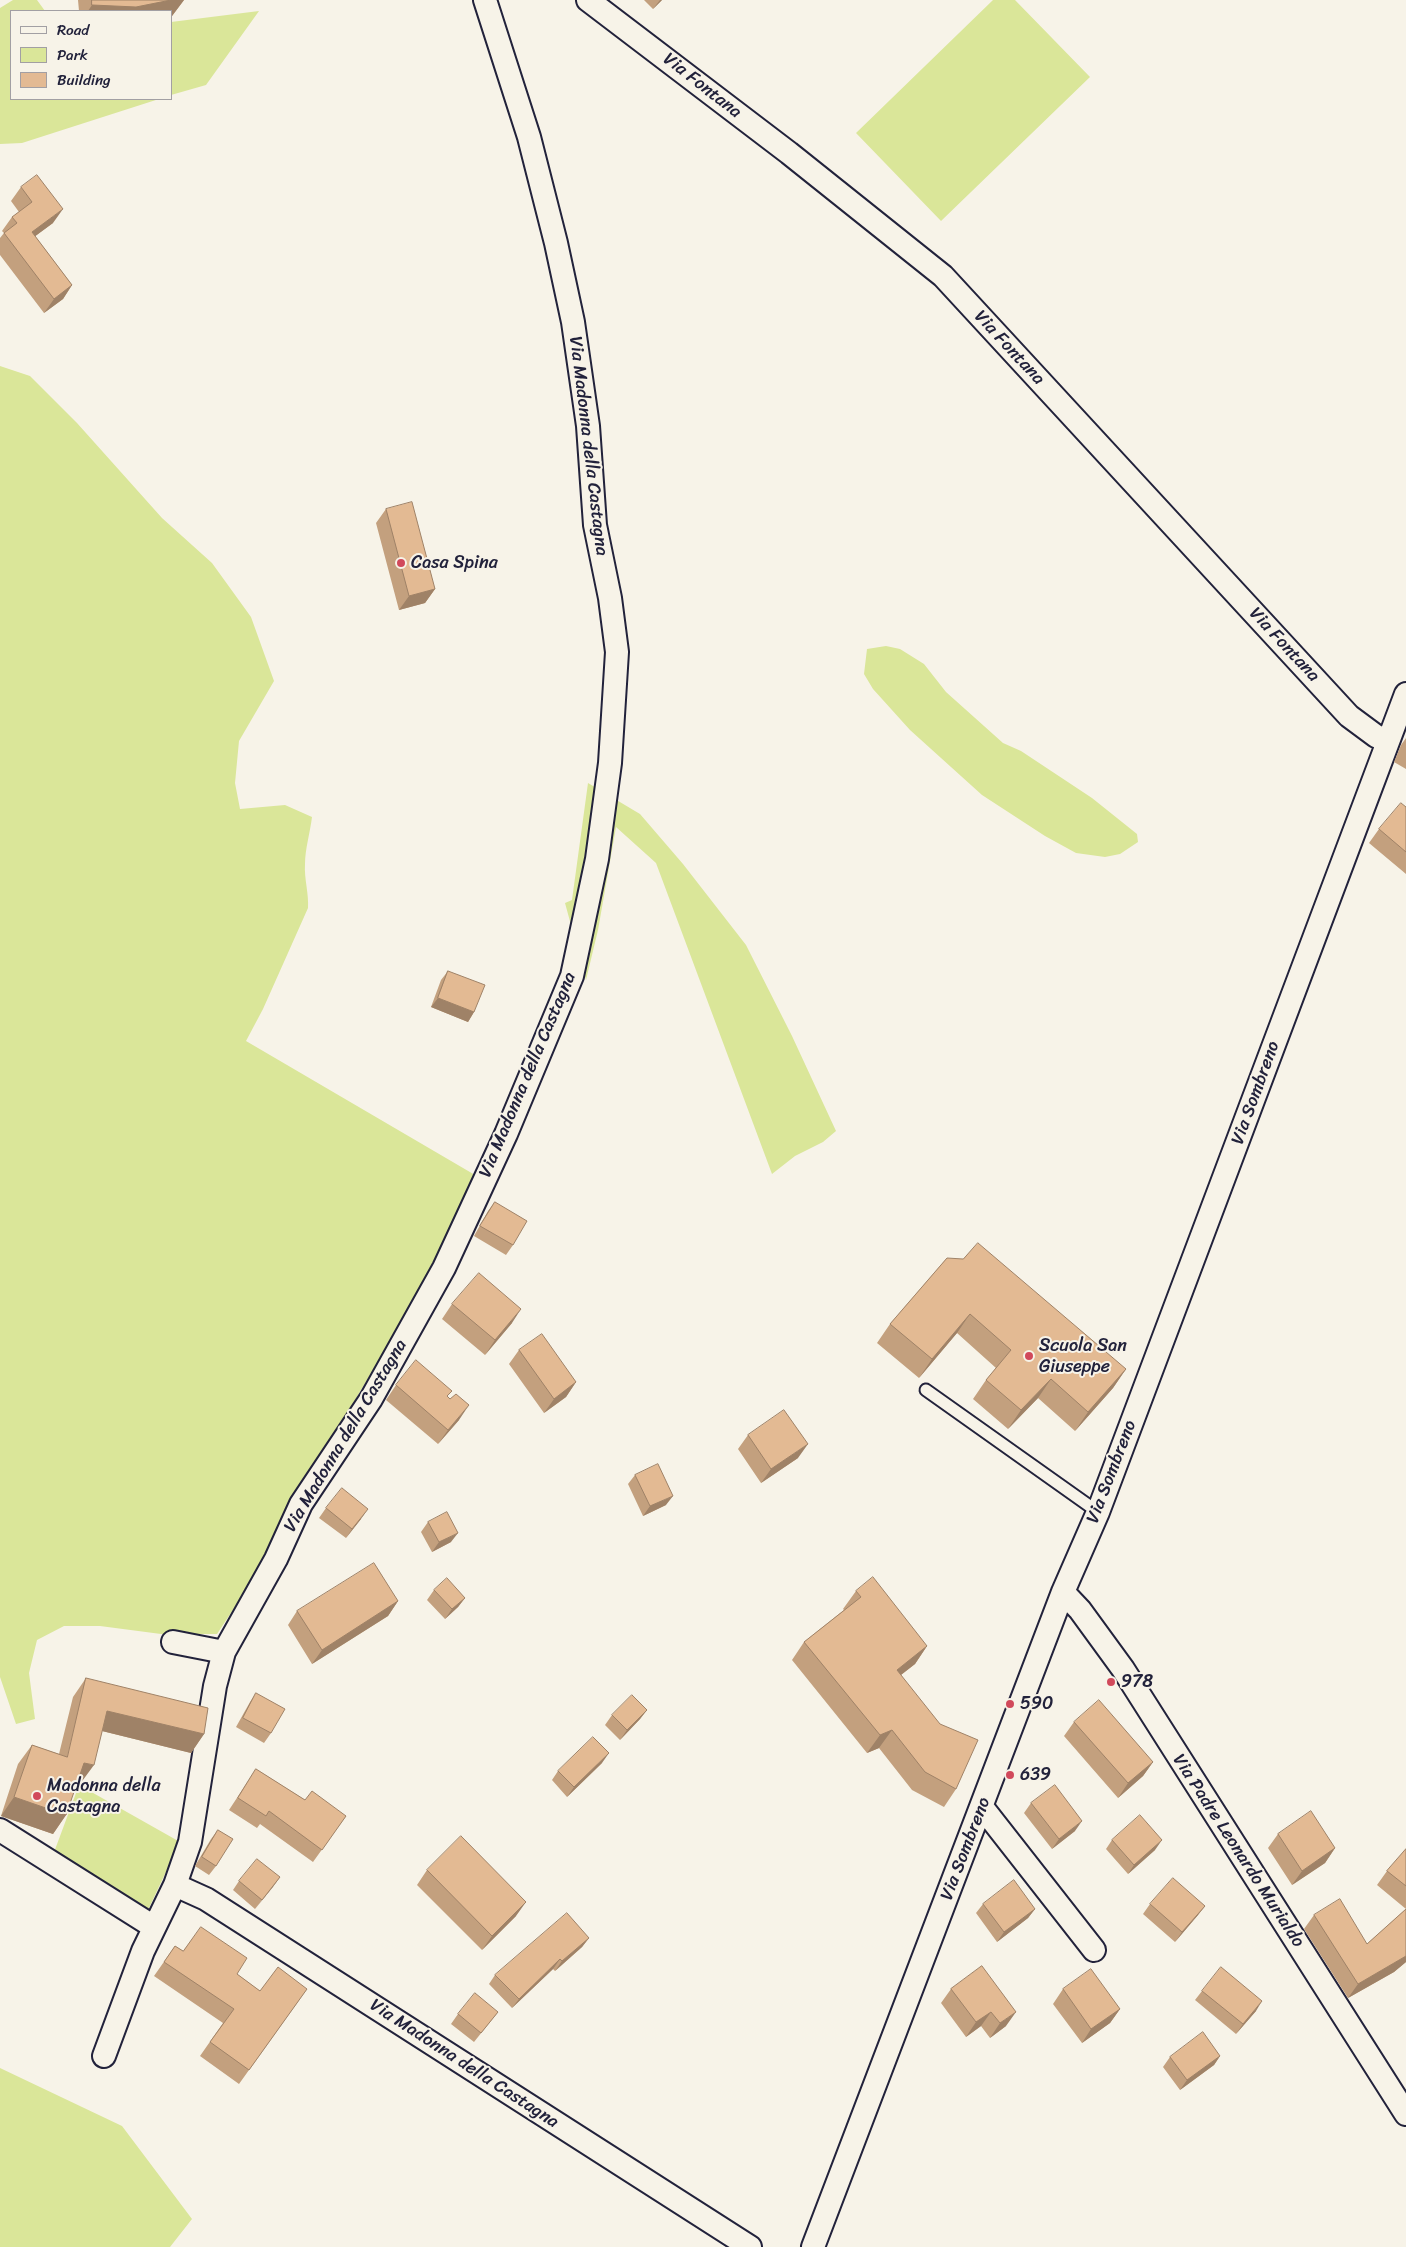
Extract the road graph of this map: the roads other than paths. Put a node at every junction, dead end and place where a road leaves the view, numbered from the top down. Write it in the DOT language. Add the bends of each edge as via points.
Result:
graph roads {
  1 [pos="486,0"];
  2 [pos="588,0"];
  3 [pos="1406,694"];
  4 [pos="1388,740"];
  5 [pos="926,1390"];
  6 [pos="1098,1512"];
  7 [pos="1063,1592"];
  8 [pos="173,1642"];
  9 [pos="224,1652"];
  10 [pos="982,1807"];
  11 [pos="0,1830"];
  12 [pos="175,1885"];
  13 [pos="154,1927"];
  14 [pos="1094,1950"];
  15 [pos="104,2056"];
  16 [pos="1406,2114"];
  17 [pos="750,2247"];
  18 [pos="813,2247"];
  1 -- 9 [label="street, Via Madonna della Castagna" via="556,243 573,322 588,426 595,525 617,652 610,763 597,858 572,976 506,1134 444,1268 370,1399 302,1504 276,1559"];
  2 -- 4 [label="street, Via Fontana" via="789,153 943,276 1350,716 1376,736"];
  3 -- 4 [label="street, Via Sombreno"];
  4 -- 6 [label="street, Via Sombreno"];
  5 -- 6 [label="lane"];
  6 -- 7 [label="street, Via Sombreno"];
  7 -- 10 [label="street, Via Sombreno"];
  7 -- 16 [label="street, Via Padre Leonardo Murialdo" via="1080,1610 1122,1669"];
  8 -- 9 [label="street"];
  9 -- 12 [label="street, Via Madonna della Castagna" via="215,1686 190,1842"];
  10 -- 14 [label="street"];
  10 -- 18 [label="street, Via Sombreno"];
  11 -- 13 [label="street"];
  12 -- 13 [label="street, Via Madonna della Castagna"];
  12 -- 17 [label="street, Via Madonna della Castagna" via="206,1899"];
  13 -- 15 [label="street, Via Madonna della Castagna"];
}
